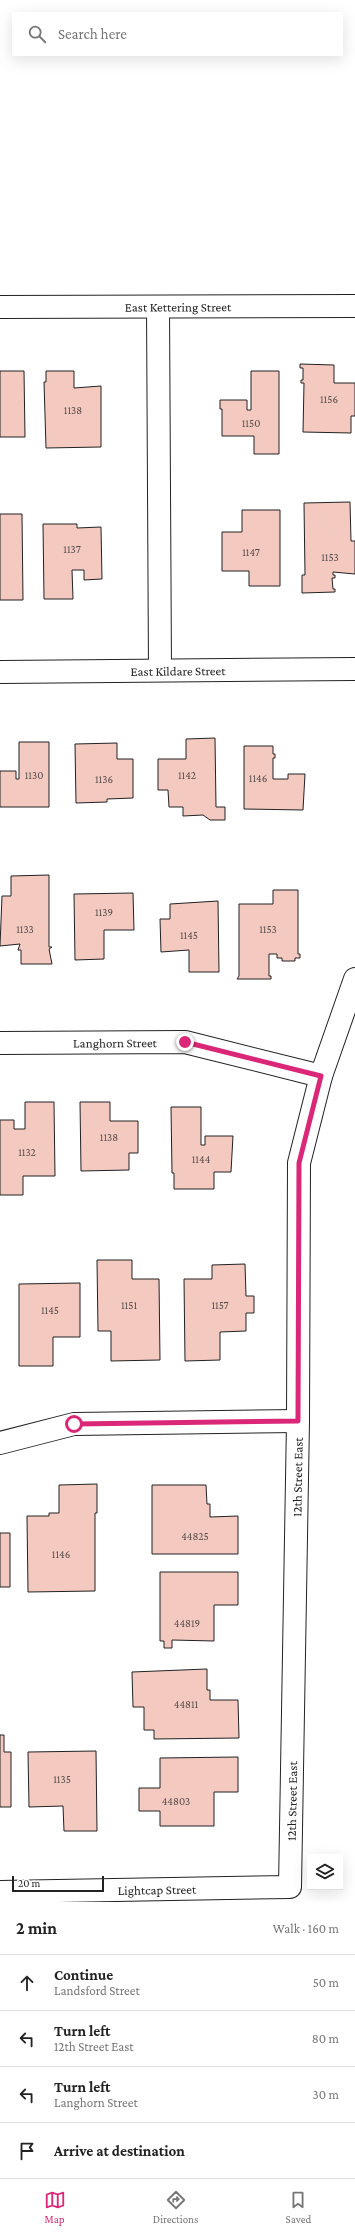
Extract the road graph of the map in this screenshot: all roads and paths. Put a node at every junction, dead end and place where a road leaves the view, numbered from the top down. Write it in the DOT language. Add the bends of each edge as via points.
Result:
graph roads {
  1 [pos="355,306"];
  2 [pos="0,307"];
  3 [pos="158,307"];
  4 [pos="355,668"];
  5 [pos="160,670"];
  6 [pos="0,672"];
  7 [pos="355,979"];
  8 [pos="0,1042"];
  9 [pos="321,1076"];
  10 [pos="298,1421"];
  11 [pos="0,1443"];
  12 [pos="290,1887"];
  13 [pos="0,1892"];
  1 -- 3 [label="street, East Kettering Street"];
  2 -- 3 [label="street, East Kettering Street"];
  3 -- 5 [label="street"];
  4 -- 5 [label="street, East Kildare Street"];
  5 -- 6 [label="street, East Kildare Street"];
  7 -- 9 [label="street, 12th Street East"];
  8 -- 9 [label="street, Langhorn Street" via="185,1042"];
  9 -- 10 [label="street, 12th Street East" via="299,1163"];
  10 -- 11 [label="street" via="74,1424"];
  10 -- 12 [label="street, 12th Street East"];
  12 -- 13 [label="street, Lightcap Street"];
}
